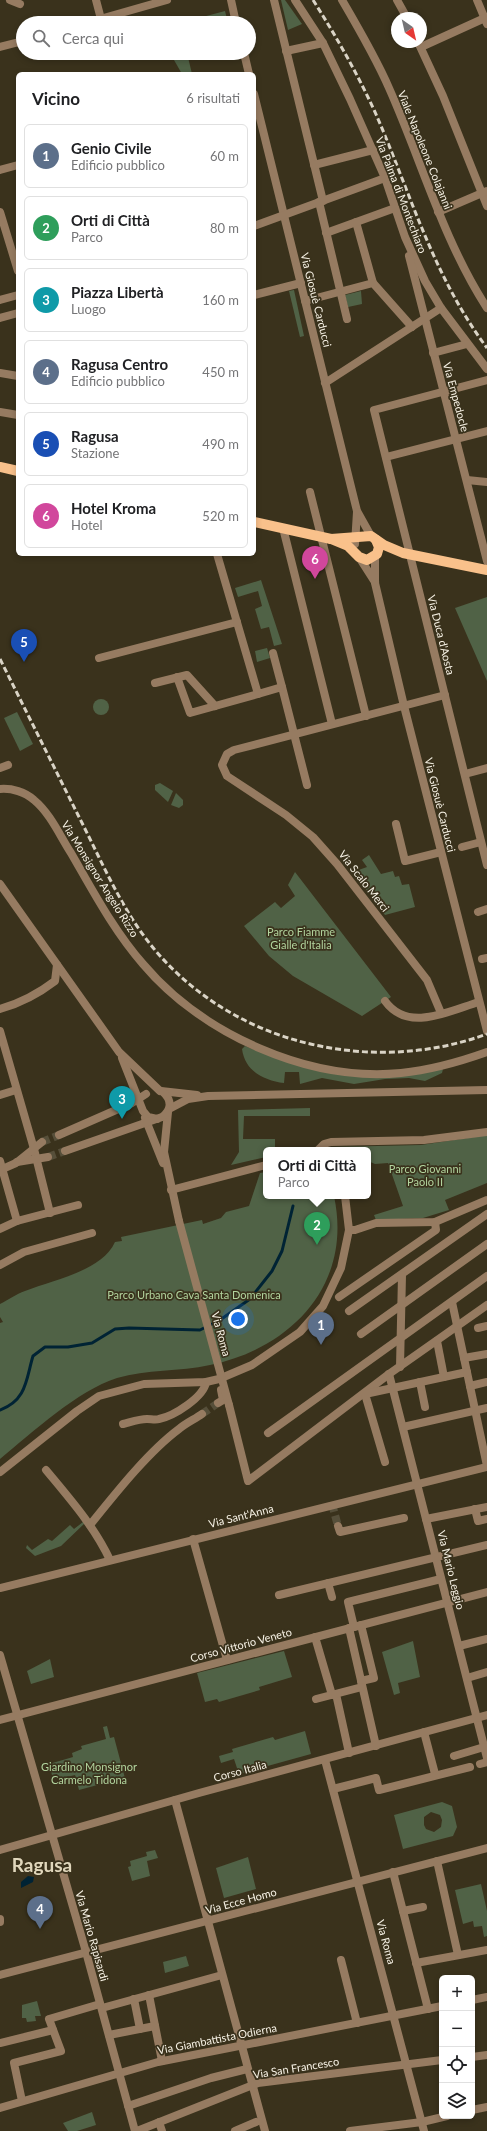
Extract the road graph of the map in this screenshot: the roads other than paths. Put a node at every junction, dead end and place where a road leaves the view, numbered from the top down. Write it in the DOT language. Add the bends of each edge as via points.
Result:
graph roads {
  1 [pos="10,0"];
  2 [pos="96,0"];
  3 [pos="167,0"];
  4 [pos="231,0"];
  5 [pos="274,0"];
  6 [pos="295,0"];
  7 [pos="342,0"];
  8 [pos="397,0"];
  9 [pos="477,0"];
  10 [pos="20,4"];
  11 [pos="404,12"];
  12 [pos="100,16"];
  13 [pos="111,16"];
  14 [pos="234,16"];
  15 [pos="486,20"];
  16 [pos="427,42"];
  17 [pos="16,43"];
  18 [pos="323,43"];
  19 [pos="0,47"];
  20 [pos="421,48"];
  21 [pos="286,52"];
  22 [pos="246,60"];
  23 [pos="249,72"];
  24 [pos="256,105"];
  25 [pos="373,150"];
  26 [pos="314,165"];
  27 [pos="16,166"];
  28 [pos="0,170"];
  29 [pos="385,178"];
  30 [pos="485,192"];
  31 [pos="321,202"];
  32 [pos="487,206"];
  33 [pos="395,208"];
  34 [pos="0,212"];
  35 [pos="438,212"];
  36 [pos="284,215"];
  37 [pos="356,222"];
  38 [pos="256,225"];
  39 [pos="326,233"];
  40 [pos="405,237"];
  41 [pos="16,264"];
  42 [pos="301,283"];
  43 [pos="373,283"];
  44 [pos="340,291"];
  45 [pos="256,294"];
  46 [pos="16,296"];
  47 [pos="0,300"];
  48 [pos="305,301"];
  49 [pos="441,308"];
  50 [pos="487,308"];
  51 [pos="16,314"];
  52 [pos="0,318"];
  53 [pos="347,319"];
  54 [pos="424,319"];
  55 [pos="412,327"];
  56 [pos="467,344"];
  57 [pos="433,353"];
  58 [pos="487,369"];
  59 [pos="0,372"];
  60 [pos="16,376"];
  61 [pos="487,380"];
  62 [pos="325,383"];
  63 [pos="443,392"];
  64 [pos="0,412"];
  65 [pos="16,416"];
  66 [pos="487,431"];
  67 [pos="456,439"];
  68 [pos="386,457"];
  69 [pos="0,467"];
  70 [pos="16,471"];
  71 [pos="467,480"];
  72 [pos="487,482"];
  73 [pos="310,492"];
  74 [pos="357,511"];
  75 [pos="256,522"];
  76 [pos="284,528"];
  77 [pos="327,538"];
  78 [pos="364,538"];
  79 [pos="407,553"];
  80 [pos="218,556"];
  81 [pos="358,556"];
  82 [pos="376,556"];
  83 [pos="487,561"];
  84 [pos="487,570"];
  85 [pos="375,583"];
  86 [pos="237,622"];
  87 [pos="273,653"];
  88 [pos="99,658"];
  89 [pos="177,677"];
  90 [pos="155,683"];
  91 [pos="282,687"];
  92 [pos="258,694"];
  93 [pos="445,695"];
  94 [pos="215,706"];
  95 [pos="404,706"];
  96 [pos="366,716"];
  97 [pos="332,724"];
  98 [pos="294,734"];
  99 [pos="8,764"];
  100 [pos="0,768"];
  101 [pos="487,768"];
  102 [pos="465,774"];
  103 [pos="307,785"];
  104 [pos="0,789"];
  105 [pos="396,824"];
  106 [pos="481,842"];
  107 [pos="462,847"];
  108 [pos="441,852"];
  109 [pos="487,865"];
  110 [pos="0,884"];
  111 [pos="487,909"];
  112 [pos="478,912"];
  113 [pos="57,965"];
  114 [pos="385,1000"];
  115 [pos="479,1002"];
  116 [pos="0,1009"];
  117 [pos="441,1013"];
  118 [pos="0,1030"];
  119 [pos="487,1031"];
  120 [pos="119,1052"];
  121 [pos="487,1052"];
  122 [pos="16,1090"];
  123 [pos="487,1090"];
  124 [pos="162,1092"];
  125 [pos="0,1095"];
  126 [pos="208,1096"];
  127 [pos="141,1106"];
  128 [pos="169,1110"];
  129 [pos="158,1119"];
  130 [pos="147,1123"];
  131 [pos="487,1132"];
  132 [pos="59,1135"];
  133 [pos="42,1142"];
  134 [pos="321,1147"];
  135 [pos="34,1149"];
  136 [pos="65,1151"];
  137 [pos="48,1157"];
  138 [pos="37,1159"];
  139 [pos="16,1163"];
  140 [pos="1,1166"];
  141 [pos="263,1166"];
  142 [pos="166,1171"];
  143 [pos="171,1190"];
  144 [pos="345,1199"];
  145 [pos="487,1200"];
  146 [pos="78,1205"];
  147 [pos="50,1213"];
  148 [pos="487,1214"];
  149 [pos="17,1221"];
  150 [pos="435,1222"];
  151 [pos="0,1229"];
  152 [pos="349,1230"];
  153 [pos="92,1233"];
  154 [pos="487,1244"];
  155 [pos="0,1265"];
  156 [pos="402,1275"];
  157 [pos="487,1276"];
  158 [pos="339,1297"];
  159 [pos="452,1302"];
  160 [pos="401,1305"];
  161 [pos="487,1305"];
  162 [pos="349,1311"];
  163 [pos="457,1326"];
  164 [pos="487,1326"];
  165 [pos="478,1328"];
  166 [pos="361,1334"];
  167 [pos="400,1338"];
  168 [pos="437,1341"];
  169 [pos="487,1354"];
  170 [pos="464,1356"];
  171 [pos="400,1367"];
  172 [pos="467,1372"];
  173 [pos="444,1373"];
  174 [pos="389,1374"];
  175 [pos="218,1379"];
  176 [pos="206,1382"];
  177 [pos="420,1382"];
  178 [pos="487,1382"];
  179 [pos="470,1387"];
  180 [pos="393,1388"];
  181 [pos="365,1394"];
  182 [pos="218,1403"];
  183 [pos="425,1407"];
  184 [pos="487,1408"];
  185 [pos="475,1411"];
  186 [pos="202,1414"];
  187 [pos="123,1424"];
  188 [pos="403,1427"];
  189 [pos="268,1433"];
  190 [pos="385,1462"];
  191 [pos="487,1466"];
  192 [pos="46,1470"];
  193 [pos="0,1472"];
  194 [pos="417,1483"];
  195 [pos="487,1507"];
  196 [pos="475,1509"];
  197 [pos="404,1518"];
  198 [pos="426,1519"];
  199 [pos="487,1520"];
  200 [pos="90,1525"];
  201 [pos="338,1526"];
  202 [pos="193,1539"];
  203 [pos="487,1545"];
  204 [pos="436,1558"];
  205 [pos="110,1560"];
  206 [pos="441,1579"];
  207 [pos="328,1583"];
  208 [pos="0,1588"];
  209 [pos="487,1592"];
  210 [pos="279,1595"];
  211 [pos="332,1598"];
  212 [pos="447,1602"];
  213 [pos="355,1627"];
  214 [pos="315,1637"];
  215 [pos="487,1639"];
  216 [pos="459,1646"];
  217 [pos="0,1655"];
  218 [pos="227,1660"];
  219 [pos="487,1672"];
  220 [pos="2,1673"];
  221 [pos="467,1678"];
  222 [pos="362,1684"];
  223 [pos="334,1694"];
  224 [pos="316,1699"];
  225 [pos="487,1715"];
  226 [pos="17,1716"];
  227 [pos="477,1717"];
  228 [pos="0,1720"];
  229 [pos="424,1732"];
  230 [pos="376,1746"];
  231 [pos="484,1747"];
  232 [pos="349,1753"];
  233 [pos="454,1756"];
  234 [pos="487,1758"];
  235 [pos="325,1760"];
  236 [pos="470,1767"];
  237 [pos="436,1774"];
  238 [pos="333,1789"];
  239 [pos="175,1800"];
  240 [pos="52,1836"];
  241 [pos="487,1848"];
  242 [pos="0,1850"];
  243 [pos="437,1861"];
  244 [pos="393,1872"];
  245 [pos="358,1881"];
  246 [pos="423,1907"];
  247 [pos="403,1911"];
  248 [pos="0,1919"];
  249 [pos="206,1921"];
  250 [pos="0,1922"];
  251 [pos="487,1950"];
  252 [pos="86,1952"];
  253 [pos="458,1955"];
  254 [pos="341,1960"];
  255 [pos="416,1963"];
  256 [pos="0,1975"];
  257 [pos="222,1975"];
  258 [pos="149,1995"];
  259 [pos="487,1997"];
  260 [pos="475,1999"];
  261 [pos="134,2000"];
  262 [pos="101,2006"];
  263 [pos="439,2007"];
  264 [pos="428,2009"];
  265 [pos="394,2015"];
  266 [pos="357,2022"];
  267 [pos="155,2026"];
  268 [pos="140,2029"];
  269 [pos="53,2030"];
  270 [pos="109,2035"];
  271 [pos="0,2043"];
  272 [pos="241,2046"];
  273 [pos="487,2055"];
  274 [pos="475,2057"];
  275 [pos="439,2060"];
  276 [pos="162,2062"];
  277 [pos="406,2065"];
  278 [pos="247,2069"];
  279 [pos="119,2072"];
  280 [pos="252,2085"];
  281 [pos="22,2101"];
  282 [pos="128,2106"];
  283 [pos="487,2107"];
  284 [pos="0,2108"];
  285 [pos="475,2109"];
  286 [pos="439,2118"];
  287 [pos="159,2122"];
  288 [pos="256,2122"];
  289 [pos="422,2122"];
  290 [pos="136,2131"];
  291 [pos="162,2131"];
  292 [pos="235,2131"];
  293 [pos="265,2131"];
  294 [pos="350,2131"];
  295 [pos="424,2131"];
  1 -- 10 [label="street"];
  2 -- 12 [label="street"];
  3 -- 13 [label="street"];
  4 -- 14 [label="street"];
  5 -- 21 [label="street"];
  6 -- 18 [label="street, Via Palma di Montechiaro"];
  7 -- 35 [label="street, Viale Napoleone Colajanni" via="374,55 390,89"];
  8 -- 11 [label="street"];
  9 -- 15 [label="street"];
  15 -- 16 [label="street"];
  17 -- 19 [label="street"];
  18 -- 21 [label="street"];
  18 -- 25 [label="street, Via Palma di Montechiaro"];
  20 -- 30 [label="street"];
  21 -- 26 [label="street"];
  22 -- 23 [label="street"];
  24 -- 36 [label="street, Via Giosuè Carducci"];
  25 -- 26 [label="street"];
  25 -- 29 [label="street, Via Palma di Montechiaro"];
  26 -- 31 [label="street"];
  27 -- 28 [label="street"];
  29 -- 31 [label="street"];
  29 -- 33 [label="street, Via Palma di Montechiaro"];
  30 -- 32 [label="street"];
  30 -- 35 [label="street"];
  31 -- 36 [label="street"];
  31 -- 39 [label="street"];
  33 -- 37 [label="street"];
  33 -- 40 [label="street, Via Palma di Montechiaro"];
  34 -- 41 [label="street"];
  35 -- 50 [label="street, Viale Napoleone Colajanni" via="473,287"];
  36 -- 38 [label="street"];
  36 -- 42 [label="street, Via Giosuè Carducci"];
  37 -- 39 [label="street"];
  37 -- 43 [label="street"];
  39 -- 44 [label="street"];
  40 -- 49 [label="street, Via Palma di Montechiaro" via="425,281"];
  40 -- 54 [label="street, Via Empedocle"];
  42 -- 45 [label="street"];
  42 -- 48 [label="street, Via Giosuè Carducci"];
  43 -- 44 [label="street"];
  43 -- 55 [label="street"];
  44 -- 48 [label="street"];
  44 -- 53 [label="street"];
  46 -- 47 [label="street"];
  48 -- 62 [label="street, Via Giosuè Carducci"];
  49 -- 54 [label="street"];
  49 -- 56 [label="street, Via Palma di Montechiaro"];
  51 -- 52 [label="street"];
  54 -- 55 [label="street"];
  54 -- 57 [label="street, Via Empedocle"];
  55 -- 62 [label="street"];
  56 -- 57 [label="street"];
  56 -- 58 [label="street, Via Palma di Montechiaro"];
  57 -- 63 [label="street, Via Empedocle"];
  59 -- 60 [label="street"];
  61 -- 63 [label="street"];
  62 -- 74 [label="street, Via Giosuè Carducci"];
  63 -- 67 [label="street, Via Empedocle"];
  63 -- 68 [label="street, Via Duca d'Aosta" via="374,410"];
  64 -- 65 [label="street"];
  66 -- 67 [label="street"];
  67 -- 68 [label="street"];
  67 -- 71 [label="street, Via Empedocle"];
  68 -- 79 [label="street, Via Duca d'Aosta"];
  69 -- 70 [label="main road"];
  71 -- 72 [label="street"];
  71 -- 83 [label="street, Via Empedocle"];
  73 -- 77 [label="street"];
  74 -- 78 [label="street"];
  74 -- 78 [label="street"];
  75 -- 76 [label="main road"];
  76 -- 77 [label="main road"];
  76 -- 97 [label="street"];
  77 -- 78 [label="main road"];
  77 -- 81 [label="main road" via="348,546"];
  77 -- 96 [label="street"];
  78 -- 79 [label="main road"];
  78 -- 81 [label="main road"];
  78 -- 82 [label="main road" via="379,547"];
  79 -- 82 [label="main road"];
  79 -- 84 [label="main road"];
  79 -- 93 [label="street, Via Duca d'Aosta"];
  80 -- 86 [label="street"];
  81 -- 82 [label="main road" via="367,560"];
  81 -- 85 [label="street"];
  82 -- 85 [label="street"];
  85 -- 95 [label="street, Via Giosuè Carducci"];
  86 -- 88 [label="street"];
  86 -- 92 [label="street"];
  87 -- 91 [label="street"];
  89 -- 90 [label="street"];
  89 -- 94 [label="street" via="187,675"];
  89 -- 94 [label="street" via="190,713"];
  91 -- 92 [label="street"];
  91 -- 98 [label="street"];
  92 -- 94 [label="street"];
  93 -- 95 [label="street"];
  93 -- 102 [label="street, Via Duca d'Aosta"];
  95 -- 96 [label="street"];
  95 -- 108 [label="street, Via Giosuè Carducci"];
  96 -- 97 [label="street"];
  97 -- 98 [label="street"];
  98 -- 103 [label="street"];
  98 -- 117 [label="street, Via Scalo Merci" via="234,750 224,757 222,768 227,776 286,815 313,837 427,980"];
  99 -- 100 [label="street"];
  101 -- 102 [label="street"];
  102 -- 106 [label="street, Via Duca d'Aosta"];
  104 -- 121 [label="street, Via Monsignor Angelo Rizzo" via="8,788 26,794 40,805 114,925 143,965 188,1006 222,1029 288,1060 342,1072 400,1073 432,1069"];
  105 -- 108 [label="street" via="405,861"];
  106 -- 107 [label="street"];
  106 -- 109 [label="street, Via Duca d'Aosta"];
  108 -- 115 [label="street, Via Giosuè Carducci"];
  110 -- 113 [label="street"];
  111 -- 112 [label="street"];
  113 -- 116 [label="street" via="55,981 42,991"];
  113 -- 120 [label="street"];
  114 -- 117 [label="street" via="395,1012 408,1018"];
  115 -- 117 [label="street"];
  115 -- 119 [label="street, Via Giosuè Carducci"];
  118 -- 122 [label="street"];
  120 -- 124 [label="street"];
  120 -- 127 [label="street"];
  122 -- 125 [label="street"];
  122 -- 135 [label="street"];
  123 -- 126 [label="street"];
  124 -- 126 [label="street"];
  124 -- 127 [label="street" via="153,1090 146,1094"];
  124 -- 128 [label="street" via="170,1101"];
  126 -- 128 [label="street" via="188,1099"];
  127 -- 129 [label="street" via="151,1118"];
  127 -- 130 [label="street"];
  127 -- 132 [label="street"];
  128 -- 129 [label="street"];
  128 -- 142 [label="street" via="164,1139"];
  129 -- 130 [label="street"];
  130 -- 136 [label="street"];
  130 -- 142 [label="street"];
  131 -- 134 [label="street" via="424,1140 331,1142"];
  133 -- 135 [label="street"];
  135 -- 138 [label="street"];
  135 -- 139 [label="street"];
  137 -- 138 [label="street"];
  138 -- 139 [label="street"];
  138 -- 147 [label="street"];
  139 -- 140 [label="street"];
  140 -- 149 [label="street"];
  141 -- 143 [label="street"];
  142 -- 143 [label="street, Via Roma"];
  143 -- 181 [label="street, Via Roma, bridge" via="248,1481"];
  144 -- 152 [label="street"];
  145 -- 150 [label="street"];
  146 -- 147 [label="street"];
  147 -- 149 [label="street"];
  148 -- 156 [label="street"];
  149 -- 151 [label="street"];
  150 -- 152 [label="street" via="376,1223"];
  150 -- 158 [label="street" via="436,1230"];
  152 -- 175 [label="street" via="337,1278 314,1318 281,1346 252,1365"];
  153 -- 155 [label="street" via="24,1252"];
  154 -- 160 [label="street"];
  156 -- 160 [label="street"];
  156 -- 162 [label="street"];
  157 -- 159 [label="street"];
  159 -- 163 [label="street"];
  159 -- 167 [label="street"];
  160 -- 166 [label="street"];
  160 -- 167 [label="street"];
  161 -- 163 [label="street"];
  163 -- 168 [label="street"];
  163 -- 170 [label="street"];
  164 -- 165 [label="street"];
  167 -- 171 [label="street"];
  167 -- 189 [label="street"];
  168 -- 171 [label="street"];
  168 -- 173 [label="street"];
  169 -- 170 [label="street"];
  170 -- 172 [label="street"];
  171 -- 174 [label="street"];
  172 -- 173 [label="street"];
  172 -- 179 [label="street"];
  173 -- 177 [label="street"];
  174 -- 180 [label="street, Via Mario Leggio"];
  174 -- 181 [label="street"];
  175 -- 176 [label="street"];
  175 -- 182 [label="street" via="223,1400"];
  176 -- 187 [label="street" via="206,1388 200,1396 159,1420 147,1419"];
  176 -- 193 [label="street" via="144,1384 106,1393 77,1411"];
  177 -- 180 [label="street"];
  177 -- 183 [label="street"];
  178 -- 179 [label="street"];
  179 -- 185 [label="street"];
  180 -- 181 [label="street"];
  180 -- 188 [label="street, Via Mario Leggio"];
  181 -- 190 [label="street"];
  184 -- 185 [label="street"];
  185 -- 188 [label="street"];
  185 -- 191 [label="street"];
  186 -- 200 [label="street" via="178,1429 160,1446 112,1497"];
  188 -- 194 [label="street, Via Mario Leggio"];
  191 -- 194 [label="street, Via Sant'Anna"];
  192 -- 200 [label="street"];
  194 -- 198 [label="street, Via Mario Leggio"];
  194 -- 202 [label="street, Via Sant'Anna"];
  195 -- 196 [label="street"];
  196 -- 198 [label="street"];
  196 -- 199 [label="street" via="478,1521"];
  197 -- 201 [label="street" via="340,1532"];
  198 -- 204 [label="street, Via Mario Leggio"];
  200 -- 205 [label="street"];
  202 -- 205 [label="street, Via Sant'Anna"];
  202 -- 218 [label="street"];
  203 -- 204 [label="street"];
  204 -- 206 [label="street, Via Mario Leggio"];
  204 -- 207 [label="street"];
  205 -- 208 [label="street, Via Sant'Anna"];
  206 -- 212 [label="street, Via Mario Leggio"];
  206 -- 213 [label="street" via="348,1602"];
  207 -- 210 [label="street"];
  207 -- 211 [label="street"];
  209 -- 212 [label="street, Corso Vittorio Veneto"];
  212 -- 213 [label="street, Corso Vittorio Veneto"];
  212 -- 216 [label="street, Via Mario Leggio"];
  213 -- 214 [label="street, Corso Vittorio Veneto"];
  213 -- 222 [label="street"];
  213 -- 222 [label="street" via="374,1678"];
  214 -- 218 [label="street, Corso Vittorio Veneto"];
  214 -- 223 [label="street"];
  215 -- 216 [label="street"];
  216 -- 221 [label="street, Via Mario Leggio"];
  217 -- 220 [label="street, Via Mario Rapisardi"];
  218 -- 226 [label="street, Corso Vittorio Veneto"];
  219 -- 221 [label="street"];
  220 -- 226 [label="street, Via Mario Rapisardi"];
  221 -- 227 [label="street, Via Mario Leggio"];
  222 -- 223 [label="street"];
  222 -- 230 [label="street"];
  223 -- 224 [label="street"];
  223 -- 232 [label="street"];
  225 -- 227 [label="street, Corso Italia"];
  226 -- 228 [label="street, Corso Vittorio Veneto"];
  226 -- 240 [label="street, Via Mario Rapisardi"];
  227 -- 229 [label="street, Corso Italia"];
  227 -- 231 [label="street, Via Mario Leggio"];
  229 -- 230 [label="street, Corso Italia"];
  229 -- 237 [label="street"];
  230 -- 232 [label="street, Corso Italia"];
  231 -- 233 [label="street"];
  231 -- 234 [label="street, Via Mario Leggio"];
  232 -- 235 [label="street, Corso Italia"];
  235 -- 238 [label="street, Via Roma"];
  235 -- 239 [label="street, Corso Italia"];
  236 -- 237 [label="street"];
  237 -- 238 [label="street" via="379,1790 376,1778"];
  238 -- 245 [label="street, Via Roma"];
  239 -- 240 [label="street, Corso Italia"];
  239 -- 249 [label="street"];
  240 -- 242 [label="street, Corso Italia"];
  240 -- 252 [label="street, Via Mario Rapisardi"];
  241 -- 243 [label="street, Via Ecce Homo"];
  243 -- 244 [label="street, Via Ecce Homo"];
  243 -- 253 [label="street"];
  244 -- 245 [label="street, Via Ecce Homo"];
  244 -- 247 [label="street"];
  245 -- 249 [label="street, Via Ecce Homo"];
  245 -- 265 [label="street, Via Roma"];
  246 -- 247 [label="street"];
  247 -- 255 [label="street"];
  248 -- 250 [label="street"];
  249 -- 252 [label="street, Via Ecce Homo"];
  249 -- 257 [label="street"];
  251 -- 253 [label="street"];
  252 -- 256 [label="street, Via Ecce Homo"];
  252 -- 262 [label="street, Via Mario Rapisardi"];
  253 -- 255 [label="street"];
  254 -- 266 [label="street"];
  255 -- 264 [label="street"];
  257 -- 258 [label="street"];
  257 -- 272 [label="street"];
  258 -- 261 [label="street"];
  258 -- 267 [label="street"];
  259 -- 260 [label="street"];
  261 -- 262 [label="street"];
  261 -- 268 [label="street"];
  262 -- 269 [label="street" via="49,2019"];
  262 -- 270 [label="street, Via Mario Rapisardi"];
  263 -- 264 [label="street, Via Giambattista Odierna"];
  264 -- 265 [label="street, Via Giambattista Odierna"];
  265 -- 266 [label="street, Via Giambattista Odierna"];
  265 -- 277 [label="street, Via Roma"];
  266 -- 272 [label="street, Via Giambattista Odierna"];
  267 -- 268 [label="street"];
  267 -- 276 [label="street"];
  268 -- 270 [label="street"];
  269 -- 271 [label="street"];
  269 -- 281 [label="street" via="61,2051 14,2063"];
  270 -- 279 [label="street, Via Mario Rapisardi"];
  272 -- 276 [label="street, Via Giambattista Odierna"];
  272 -- 278 [label="street"];
  273 -- 274 [label="street"];
  275 -- 277 [label="street, Via San Francesco"];
  276 -- 279 [label="street, Via Giambattista Odierna"];
  277 -- 280 [label="street, Via San Francesco"];
  277 -- 289 [label="street, Via Roma"];
  278 -- 280 [label="street"];
  278 -- 282 [label="street" via="211,2078"];
  279 -- 281 [label="street, Via Giambattista Odierna"];
  279 -- 282 [label="street, Via Mario Rapisardi"];
  280 -- 287 [label="street, Via San Francesco"];
  280 -- 293 [label="street"];
  281 -- 284 [label="street, Via Giambattista Odierna"];
  282 -- 290 [label="street, Via Mario Rapisardi"];
  283 -- 285 [label="street"];
  286 -- 289 [label="street"];
  287 -- 290 [label="street, Via San Francesco"];
  287 -- 291 [label="street"];
  288 -- 292 [label="street"];
  289 -- 294 [label="street"];
  289 -- 295 [label="street, Via Roma"];
}
